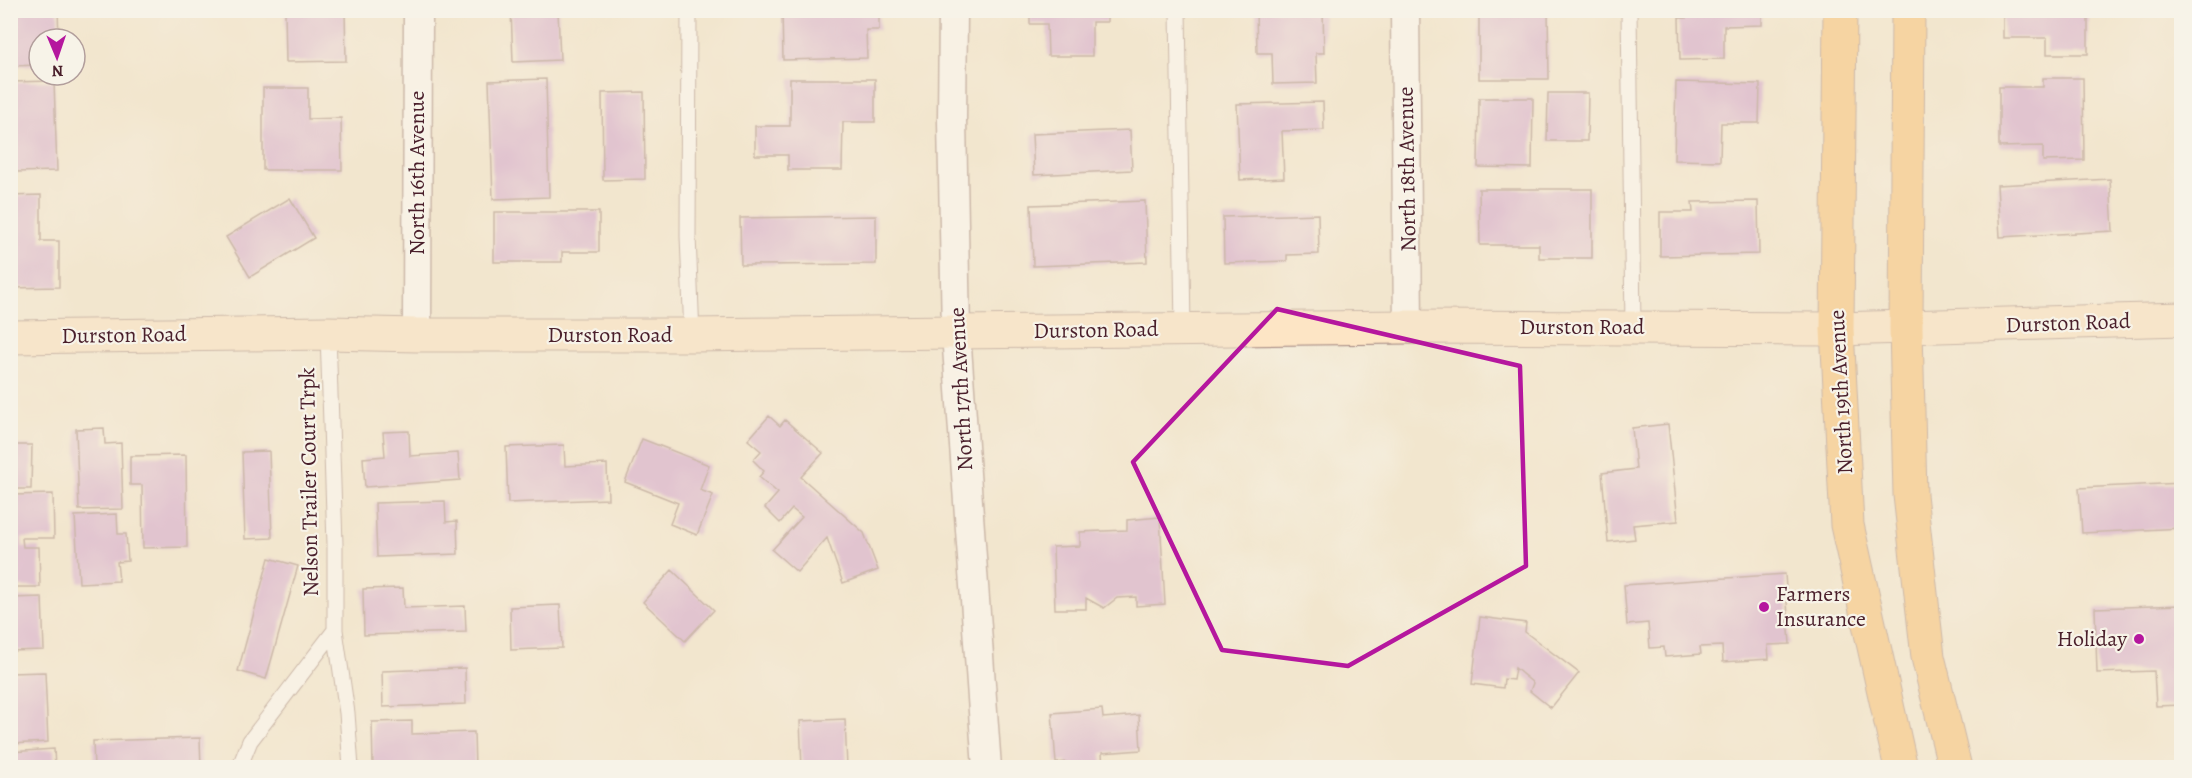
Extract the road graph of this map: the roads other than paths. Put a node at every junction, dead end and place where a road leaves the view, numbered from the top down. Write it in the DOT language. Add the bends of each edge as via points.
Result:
graph roads {
  1 [pos="418,10"];
  2 [pos="689,10"];
  3 [pos="953,10"];
  4 [pos="1178,10"];
  5 [pos="1405,10"];
  6 [pos="1629,10"];
  7 [pos="1840,10"];
  8 [pos="1908,10"];
  9 [pos="2181,319"];
  10 [pos="1408,327"];
  11 [pos="1633,327"];
  12 [pos="1837,328"];
  13 [pos="1906,328"];
  14 [pos="1183,329"];
  15 [pos="328,333"];
  16 [pos="956,333"];
  17 [pos="417,335"];
  18 [pos="692,335"];
  19 [pos="10,337"];
  20 [pos="334,630"];
  21 [pos="239,768"];
  22 [pos="351,768"];
  23 [pos="987,768"];
  24 [pos="1901,768"];
  25 [pos="1954,768"];
  1 -- 17 [label="street, North 16th Avenue"];
  2 -- 18 [label="lane" via="688,236"];
  3 -- 16 [label="street, North 17th Avenue"];
  4 -- 14 [label="lane"];
  5 -- 10 [label="street, North 18th Avenue"];
  6 -- 11 [label="lane"];
  7 -- 12 [label="main road, North 19th Avenue"];
  8 -- 13 [label="main road"];
  9 -- 13 [label="main road, Durston Road"];
  10 -- 11 [label="main road, Durston Road"];
  10 -- 14 [label="main road, Durston Road"];
  11 -- 12 [label="main road, Durston Road"];
  12 -- 13 [label="main road, Durston Road"];
  12 -- 24 [label="main road, North 19th Avenue" via="1847,525"];
  13 -- 25 [label="main road" via="1910,495 1928,657"];
  14 -- 16 [label="main road, Durston Road"];
  15 -- 17 [label="main road, Durston Road"];
  15 -- 19 [label="main road, Durston Road"];
  15 -- 20 [label="lane, Nelson Trailer Court Trpk"];
  16 -- 18 [label="main road, Durston Road"];
  16 -- 23 [label="street, North 17th Avenue"];
  17 -- 18 [label="main road, Durston Road"];
  20 -- 21 [label="lane" via="250,741"];
  20 -- 22 [label="lane, Nelson Trailer Court Trpk"];
}
